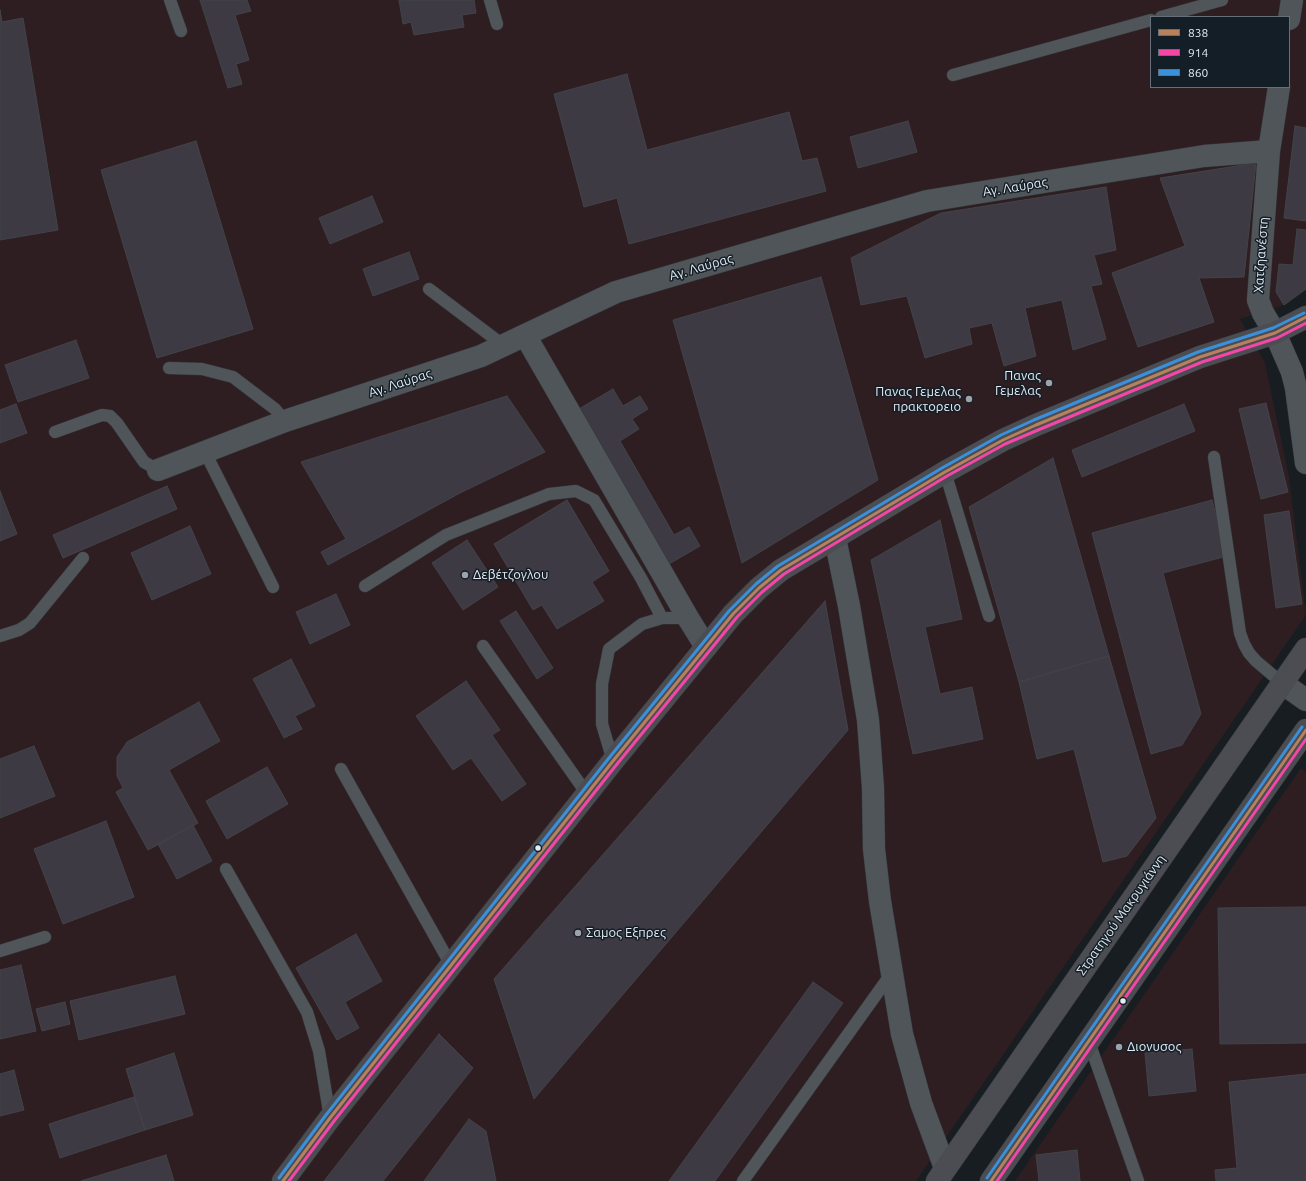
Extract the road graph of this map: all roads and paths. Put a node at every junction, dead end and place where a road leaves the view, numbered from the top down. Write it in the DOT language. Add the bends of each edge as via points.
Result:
graph roads {
  1 [pos="170,0"];
  2 [pos="490,0"];
  3 [pos="1222,0"];
  4 [pos="1292,0"];
  5 [pos="1165,16"];
  6 [pos="1289,16"];
  7 [pos="1150,20"];
  8 [pos="497,24"];
  9 [pos="181,31"];
  10 [pos="952,75"];
  11 [pos="1278,88"];
  12 [pos="1269,151"];
  13 [pos="429,289"];
  14 [pos="1306,316"];
  15 [pos="1274,334"];
  16 [pos="525,335"];
  17 [pos="503,345"];
  18 [pos="169,368"];
  19 [pos="285,421"];
  20 [pos="55,432"];
  21 [pos="205,452"];
  22 [pos="1214,457"];
  23 [pos="1306,463"];
  24 [pos="158,470"];
  25 [pos="945,472"];
  26 [pos="835,538"];
  27 [pos="83,558"];
  28 [pos="365,586"];
  29 [pos="273,587"];
  30 [pos="989,616"];
  31 [pos="662,618"];
  32 [pos="688,618"];
  33 [pos="0,636"];
  34 [pos="483,646"];
  35 [pos="706,647"];
  36 [pos="1306,649"];
  37 [pos="1282,682"];
  38 [pos="1306,700"];
  39 [pos="1306,730"];
  40 [pos="613,761"];
  41 [pos="342,769"];
  42 [pos="587,794"];
  43 [pos="226,870"];
  44 [pos="45,937"];
  45 [pos="0,951"];
  46 [pos="451,965"];
  47 [pos="891,974"];
  48 [pos="1089,1042"];
  49 [pos="330,1118"];
  50 [pos="941,1175"];
  51 [pos="283,1181"];
  52 [pos="743,1181"];
  53 [pos="991,1181"];
  54 [pos="1138,1181"];
  1 -- 9 [label="lane"];
  2 -- 8 [label="lane"];
  3 -- 5 [label="lane"];
  4 -- 6 [label="street"];
  7 -- 10 [label="lane"];
  11 -- 12 [label="street, Χατζηανέστη"];
  12 -- 15 [label="street, Χατζηανέστη" via="1258,300"];
  12 -- 16 [label="street, Αγ. Λαύρας" via="1204,156 927,201 616,292"];
  13 -- 17 [label="lane"];
  14 -- 15 [label="street"];
  15 -- 23 [label="street, Χατζηανέστη" via="1290,367 1294,383"];
  15 -- 25 [label="street" via="1200,357 1036,425"];
  16 -- 17 [label="street, Αγ. Λαύρας"];
  16 -- 32 [label="street"];
  17 -- 19 [label="street, Αγ. Λαύρας" via="481,356"];
  18 -- 19 [label="lane" via="202,369 232,377 275,409"];
  19 -- 21 [label="street, Αγ. Λαύρας"];
  20 -- 24 [label="lane" via="102,415 110,416 144,462"];
  21 -- 24 [label="street, Αγ. Λαύρας"];
  21 -- 29 [label="lane"];
  22 -- 37 [label="lane" via="1240,633 1252,657"];
  25 -- 26 [label="street"];
  25 -- 30 [label="lane"];
  26 -- 35 [label="street" via="782,570 759,588"];
  26 -- 47 [label="street" via="868,720 874,849"];
  27 -- 33 [label="lane" via="30,623 19,630"];
  28 -- 31 [label="lane" via="446,535 549,494 576,491 594,500"];
  31 -- 32 [label="lane"];
  31 -- 40 [label="lane" via="642,624 609,649 602,684 602,724"];
  32 -- 35 [label="street"];
  34 -- 42 [label="lane"];
  35 -- 40 [label="street"];
  36 -- 37 [label="street, Στρατηγού Μακρυγιάννη"];
  37 -- 38 [label="street"];
  37 -- 50 [label="street, Στρατηγού Μακρυγιάννη"];
  39 -- 48 [label="street"];
  40 -- 42 [label="street"];
  41 -- 46 [label="lane"];
  42 -- 46 [label="street"];
  43 -- 49 [label="lane" via="307,1012 319,1051"];
  44 -- 45 [label="lane"];
  46 -- 49 [label="street"];
  47 -- 50 [label="street" via="902,1034"];
  47 -- 52 [label="lane"];
  48 -- 53 [label="street"];
  48 -- 54 [label="lane"];
  49 -- 51 [label="street"];
}
